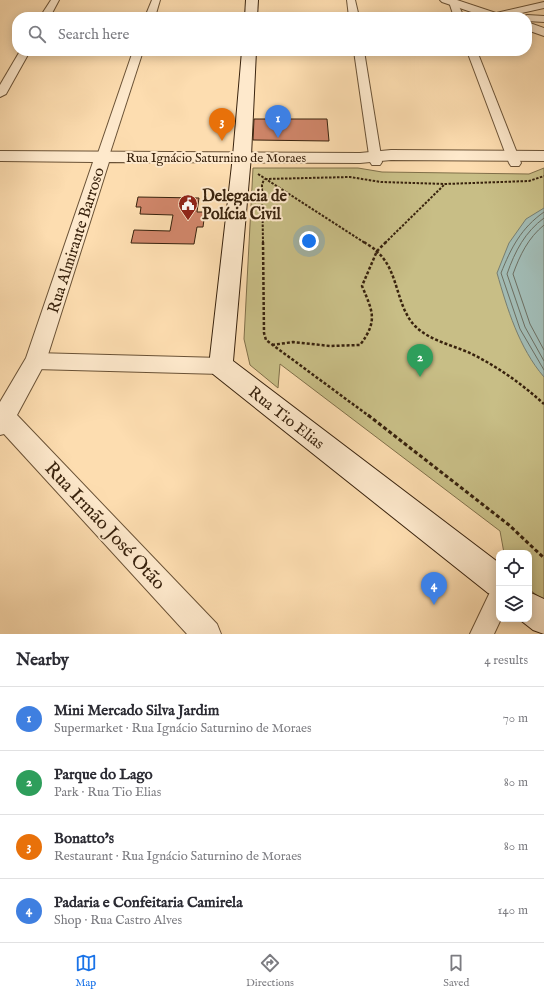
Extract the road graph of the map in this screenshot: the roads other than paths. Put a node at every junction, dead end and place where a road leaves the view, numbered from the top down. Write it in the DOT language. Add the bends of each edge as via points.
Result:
graph roads {
  1 [pos="55,0"];
  2 [pos="156,0"];
  3 [pos="252,0"];
  4 [pos="351,0"];
  5 [pos="450,1"];
  6 [pos="544,5"];
  7 [pos="48,12"];
  8 [pos="152,12"];
  9 [pos="251,12"];
  10 [pos="353,12"];
  11 [pos="456,12"];
  12 [pos="484,12"];
  13 [pos="513,12"];
  14 [pos="532,18"];
  15 [pos="544,19"];
  16 [pos="532,28"];
  17 [pos="544,32"];
  18 [pos="22,56"];
  19 [pos="136,56"];
  20 [pos="249,56"];
  21 [pos="360,56"];
  22 [pos="474,56"];
  23 [pos="0,94"];
  24 [pos="0,156"];
  25 [pos="103,156"];
  26 [pos="242,156"];
  27 [pos="544,156"];
  28 [pos="370,159"];
  29 [pos="514,160"];
  30 [pos="544,163"];
  31 [pos="35,361"];
  32 [pos="221,366"];
  33 [pos="2,421"];
  34 [pos="496,580"];
  35 [pos="496,604"];
  36 [pos="532,609"];
  37 [pos="544,619"];
  38 [pos="207,634"];
  39 [pos="482,634"];
  1 -- 7 [label="street"];
  2 -- 8 [label="street"];
  3 -- 9 [label="main road"];
  4 -- 10 [label="street"];
  5 -- 11 [label="street"];
  5 -- 12 [label="street"];
  6 -- 13 [label="street"];
  14 -- 15 [label="street"];
  16 -- 17 [label="street"];
  18 -- 23 [label="street"];
  19 -- 25 [label="street, Rua Almirante Barroso"];
  20 -- 26 [label="main road"];
  21 -- 28 [label="street"];
  22 -- 29 [label="street"];
  24 -- 25 [label="street, Rua Ignácio Saturnino de Moraes"];
  25 -- 26 [label="street, Rua Ignácio Saturnino de Moraes"];
  25 -- 31 [label="street, Rua Almirante Barroso"];
  26 -- 28 [label="street, Rua Ignácio Saturnino de Moraes"];
  26 -- 32 [label="main road"];
  27 -- 29 [label="street, Rua Ignácio Saturnino de Moraes"];
  28 -- 29 [label="street, Rua Ignácio Saturnino de Moraes"];
  29 -- 30 [label="street, Rua Ignácio Saturnino de Moraes"];
  31 -- 32 [label="street"];
  31 -- 33 [label="street, Rua Almirante Barroso"];
  32 -- 34 [label="main road, Rua Tio Elias"];
  33 -- 38 [label="street, Rua Irmão José Otão"];
  35 -- 39 [label="street"];
  36 -- 37 [label="main road"];
}
